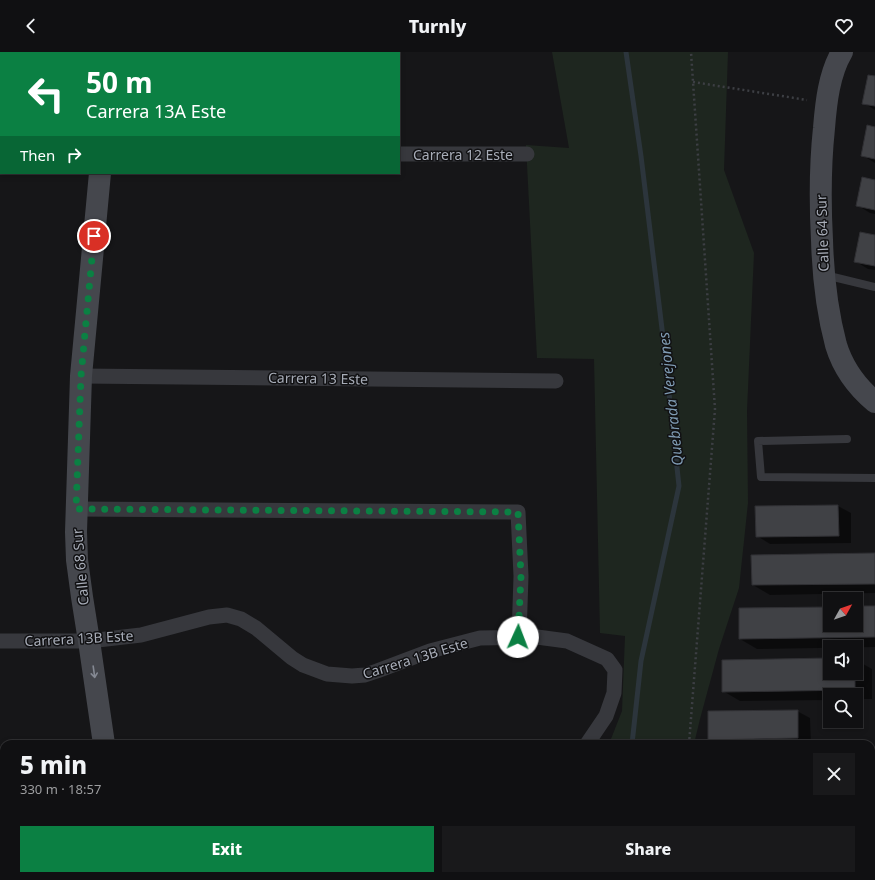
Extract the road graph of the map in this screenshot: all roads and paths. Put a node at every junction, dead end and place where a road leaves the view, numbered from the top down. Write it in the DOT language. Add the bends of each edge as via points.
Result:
graph roads {
  1 [pos="691,52"];
  2 [pos="842,52"];
  3 [pos="693,82"];
  4 [pos="826,103"];
  5 [pos="400,154"];
  6 [pos="527,154"];
  7 [pos="100,174"];
  8 [pos="823,275"];
  9 [pos="875,287"];
  10 [pos="81,376"];
  11 [pos="556,381"];
  12 [pos="875,402"];
  13 [pos="847,439"];
  14 [pos="875,478"];
  15 [pos="76,509"];
  16 [pos="518,637"];
  17 [pos="89,640"];
  18 [pos="0,641"];
  19 [pos="103,740"];
  20 [pos="590,740"];
  21 [pos="689,740"];
  1 -- 3 [label="path"];
  2 -- 4 [label="street, Calle 64 Sur" via="832,75"];
  3 -- 4 [label="path"];
  3 -- 21 [label="path" via="715,409"];
  4 -- 8 [label="street, Calle 64 Sur" via="820,201"];
  5 -- 6 [label="street, Carrera 12 Este"];
  7 -- 10 [label="street, Calle 68 Sur"];
  8 -- 9 [label="lane"];
  8 -- 12 [label="street, Calle 64 Sur" via="837,346 848,372 864,393"];
  10 -- 11 [label="street, Carrera 13 Este"];
  10 -- 15 [label="street, Calle 68 Sur"];
  13 -- 14 [label="lane" via="758,441 760,478"];
  15 -- 16 [label="street" via="518,512 521,576"];
  15 -- 17 [label="street, Calle 68 Sur" via="77,560"];
  16 -- 17 [label="street, Carrera 13B Este" via="480,638 430,651 365,675 352,676 326,674 302,665 256,628 241,619 227,615 209,617 142,635"];
  16 -- 20 [label="street, Carrera 13B Este" via="567,641 607,659 616,670 614,693 606,716"];
  17 -- 18 [label="street, Carrera 13B Este"];
  17 -- 19 [label="street, Calle 68 Sur, one-way"];
}
